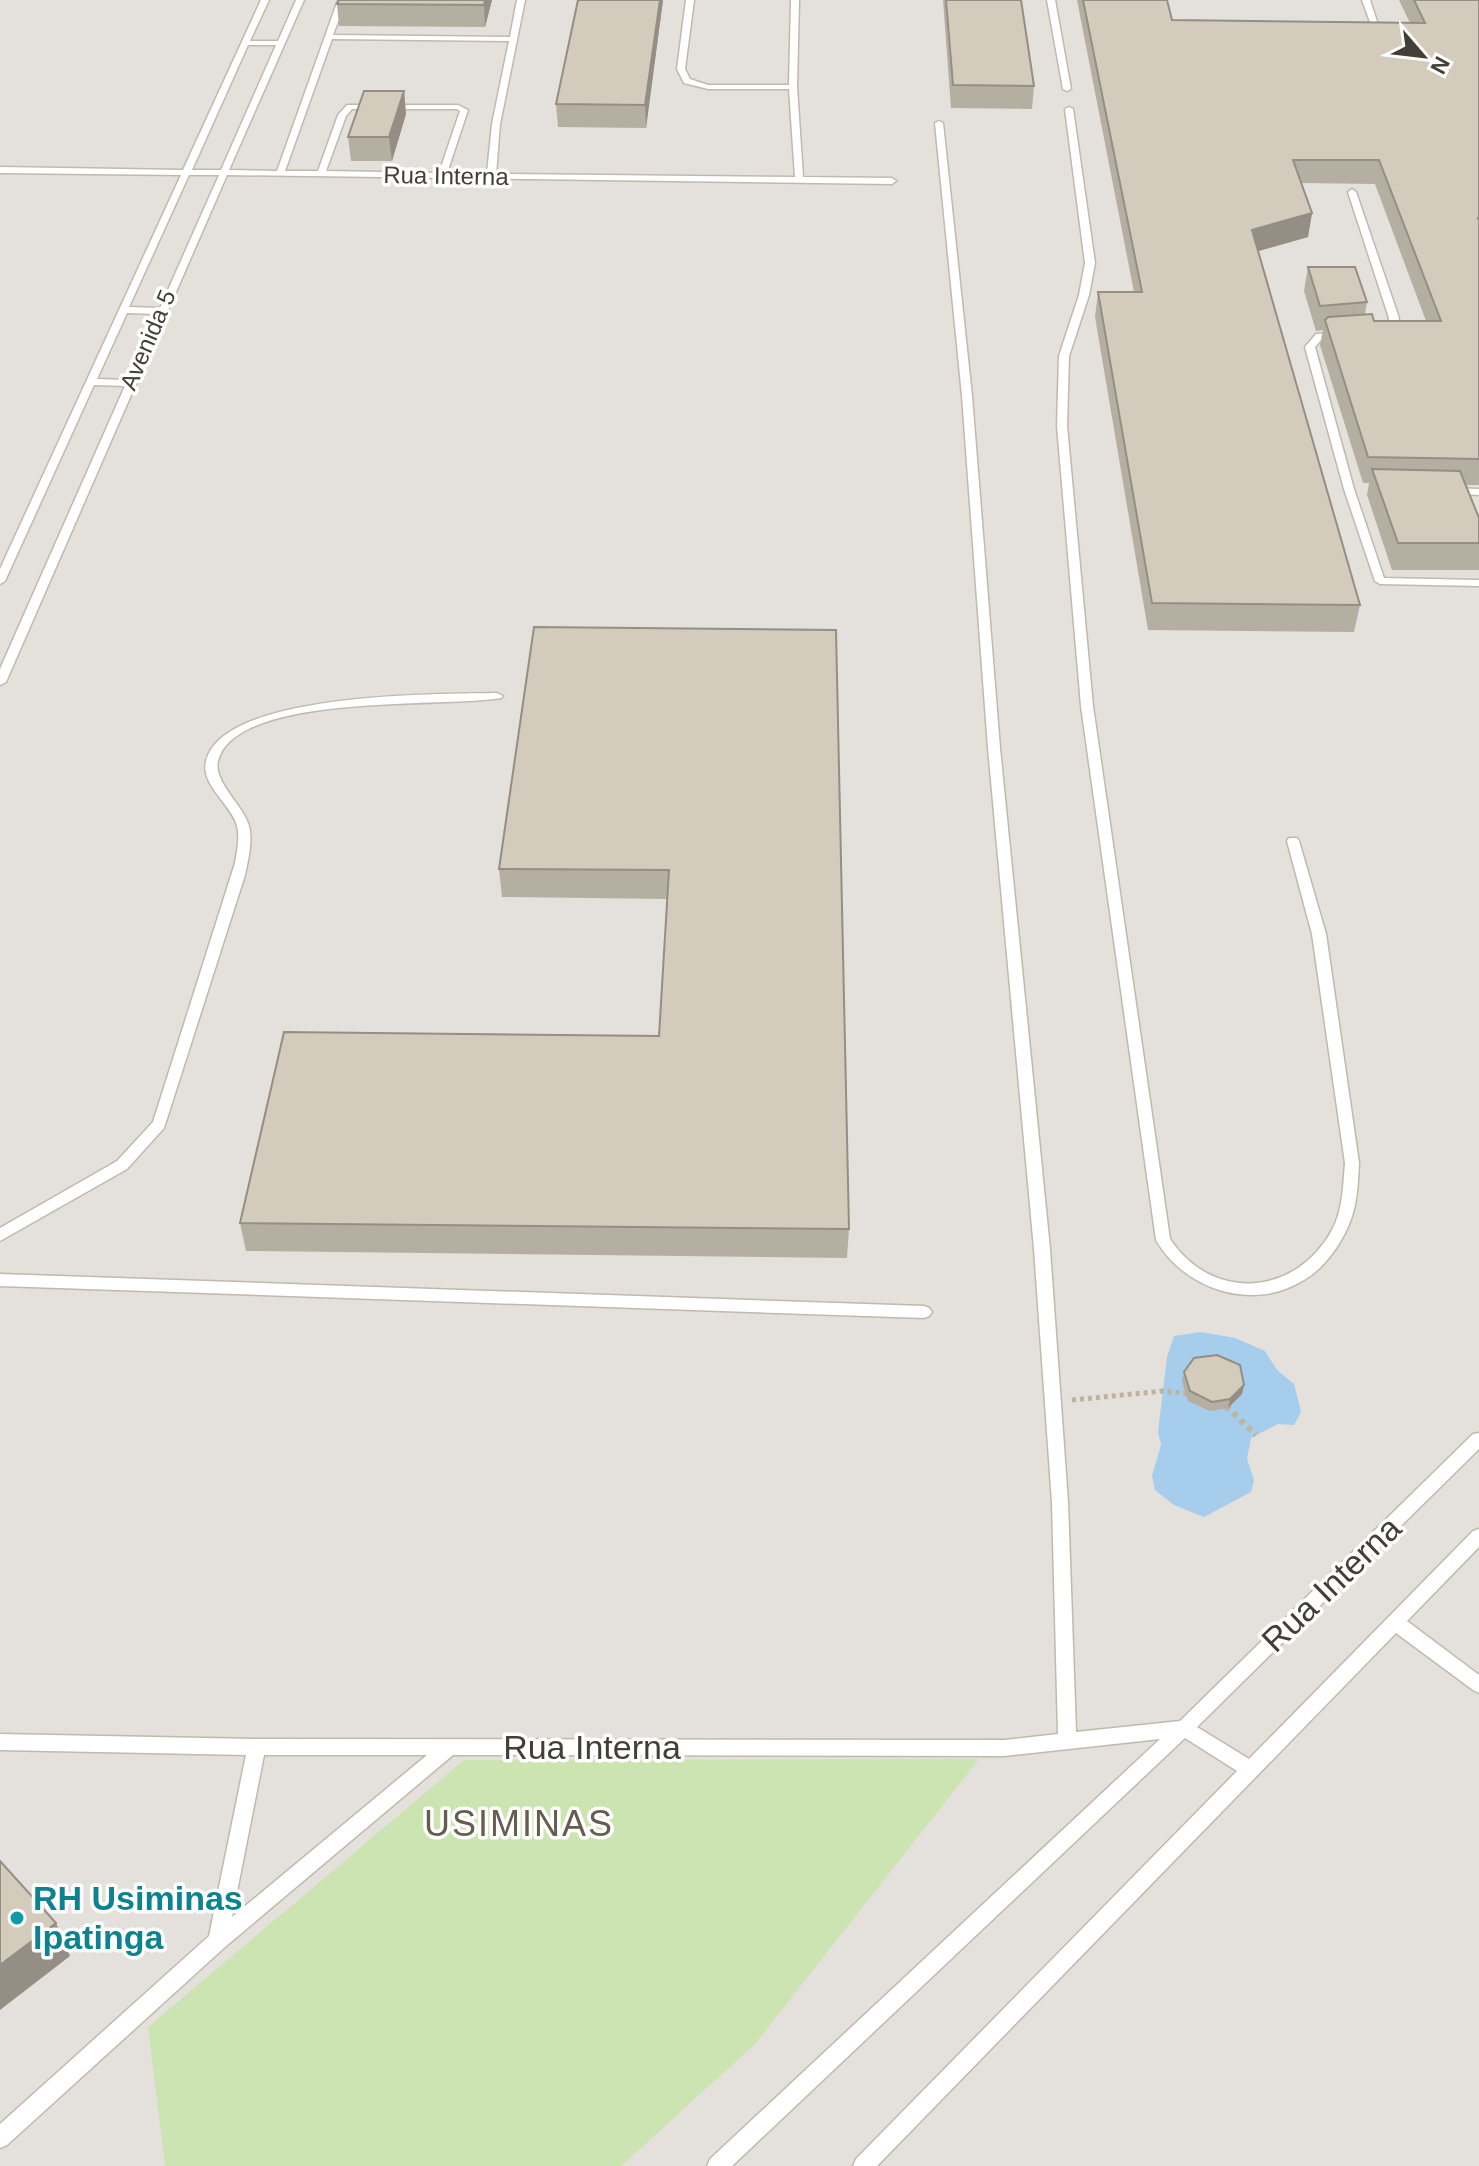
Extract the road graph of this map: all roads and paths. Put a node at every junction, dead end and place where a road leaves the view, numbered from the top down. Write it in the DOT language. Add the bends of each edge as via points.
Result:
graph roads {
  1 [pos="265,0"];
  2 [pos="300,0"];
  3 [pos="342,0"];
  4 [pos="521,0"];
  5 [pos="690,0"];
  6 [pos="795,0"];
  7 [pos="1051,0"];
  8 [pos="1366,0"];
  9 [pos="329,37"];
  10 [pos="513,39"];
  11 [pos="1381,41"];
  12 [pos="245,43"];
  13 [pos="281,43"];
  14 [pos="793,87"];
  15 [pos="1067,89"];
  16 [pos="1069,109"];
  17 [pos="939,123"];
  18 [pos="0,170"];
  19 [pos="185,172"];
  20 [pos="223,173"];
  21 [pos="280,173"];
  22 [pos="321,174"];
  23 [pos="442,176"];
  24 [pos="491,177"];
  25 [pos="799,180"];
  26 [pos="892,181"];
  27 [pos="1352,192"];
  28 [pos="125,310"];
  29 [pos="161,311"];
  30 [pos="1379,332"];
  31 [pos="1348,334"];
  32 [pos="90,382"];
  33 [pos="130,383"];
  34 [pos="1349,489"];
  35 [pos="1364,489"];
  36 [pos="1436,491"];
  37 [pos="1479,492"];
  38 [pos="0,581"];
  39 [pos="1479,583"];
  40 [pos="3,669"];
  41 [pos="0,682"];
  42 [pos="497,696"];
  43 [pos="1293,841"];
  44 [pos="0,1235"];
  45 [pos="0,1280"];
  46 [pos="924,1312"];
  47 [pos="1196,1396"];
  48 [pos="1052,1401"];
  49 [pos="1219,1404"];
  50 [pos="1256,1435"];
  51 [pos="1479,1439"];
  52 [pos="1479,1536"];
  53 [pos="1395,1622"];
  54 [pos="1479,1685"];
  55 [pos="1184,1728"];
  56 [pos="1067,1741"];
  57 [pos="0,1742"];
  58 [pos="451,1746"];
  59 [pos="257,1747"];
  60 [pos="1250,1770"];
  61 [pos="218,1941"];
  62 [pos="0,2138"];
  63 [pos="717,2166"];
  64 [pos="863,2166"];
  1 -- 12 [label="lane, Avenida 5"];
  2 -- 13 [label="lane, Avenida 5"];
  3 -- 9 [label="lane"];
  4 -- 10 [label="lane"];
  5 -- 14 [label="lane" via="681,69 687,81 708,87"];
  6 -- 14 [label="lane"];
  7 -- 15 [label="lane"];
  8 -- 11 [label="lane"];
  9 -- 10 [label="lane"];
  9 -- 21 [label="lane"];
  10 -- 24 [label="lane"];
  12 -- 13 [label="lane"];
  12 -- 19 [label="lane, Avenida 5"];
  13 -- 20 [label="lane, Avenida 5"];
  14 -- 25 [label="lane"];
  16 -- 43 [label="lane" via="1090,263 1065,348 1062,426 1091,736 1163,1240 1186,1271 1231,1286 1263,1289 1297,1277 1339,1233 1349,1202 1352,1163 1319,934"];
  17 -- 48 [label="lane"];
  18 -- 19 [label="lane, Rua Interna"];
  19 -- 20 [label="lane, Rua Interna"];
  19 -- 28 [label="lane, Avenida 5"];
  20 -- 21 [label="lane, Rua Interna"];
  20 -- 29 [label="lane, Avenida 5"];
  21 -- 22 [label="lane, Rua Interna"];
  22 -- 23 [label="lane, Rua Interna"];
  22 -- 23 [label="lane" via="342,115 350,107 458,107 464,110"];
  23 -- 24 [label="lane, Rua Interna"];
  24 -- 25 [label="lane, Rua Interna"];
  25 -- 26 [label="lane, Rua Interna"];
  27 -- 30 [label="lane" via="1394,318 1393,327"];
  28 -- 29 [label="lane"];
  28 -- 32 [label="lane, Avenida 5"];
  29 -- 33 [label="lane, Avenida 5"];
  31 -- 34 [label="lane" via="1319,336 1310,347"];
  32 -- 33 [label="lane"];
  32 -- 38 [label="lane, Avenida 5"];
  33 -- 40 [label="lane, Avenida 5"];
  34 -- 35 [label="lane"];
  34 -- 39 [label="lane" via="1380,581"];
  36 -- 37 [label="lane"];
  40 -- 41 [label="lane, Avenida 5"];
  42 -- 44 [label="lane" via="318,706 265,719 222,742 212,762 242,823 239,875 159,1124 122,1165"];
  45 -- 46 [label="lane"];
  47 -- 48 [label="path" via="1163,1391"];
  48 -- 56 [label="lane"];
  49 -- 50 [label="path" via="1231,1408"];
  51 -- 55 [label="lane, Rua Interna"];
  52 -- 53 [label="lane"];
  53 -- 54 [label="lane"];
  53 -- 60 [label="lane"];
  55 -- 56 [label="lane, Rua Interna"];
  55 -- 60 [label="lane"];
  55 -- 63 [label="lane, Rua Interna"];
  56 -- 58 [label="lane, Rua Interna" via="1004,1748"];
  57 -- 59 [label="lane, Rua Interna"];
  58 -- 59 [label="lane, Rua Interna"];
  58 -- 61 [label="lane"];
  59 -- 61 [label="lane"];
  60 -- 64 [label="lane"];
  61 -- 62 [label="lane"];
}
